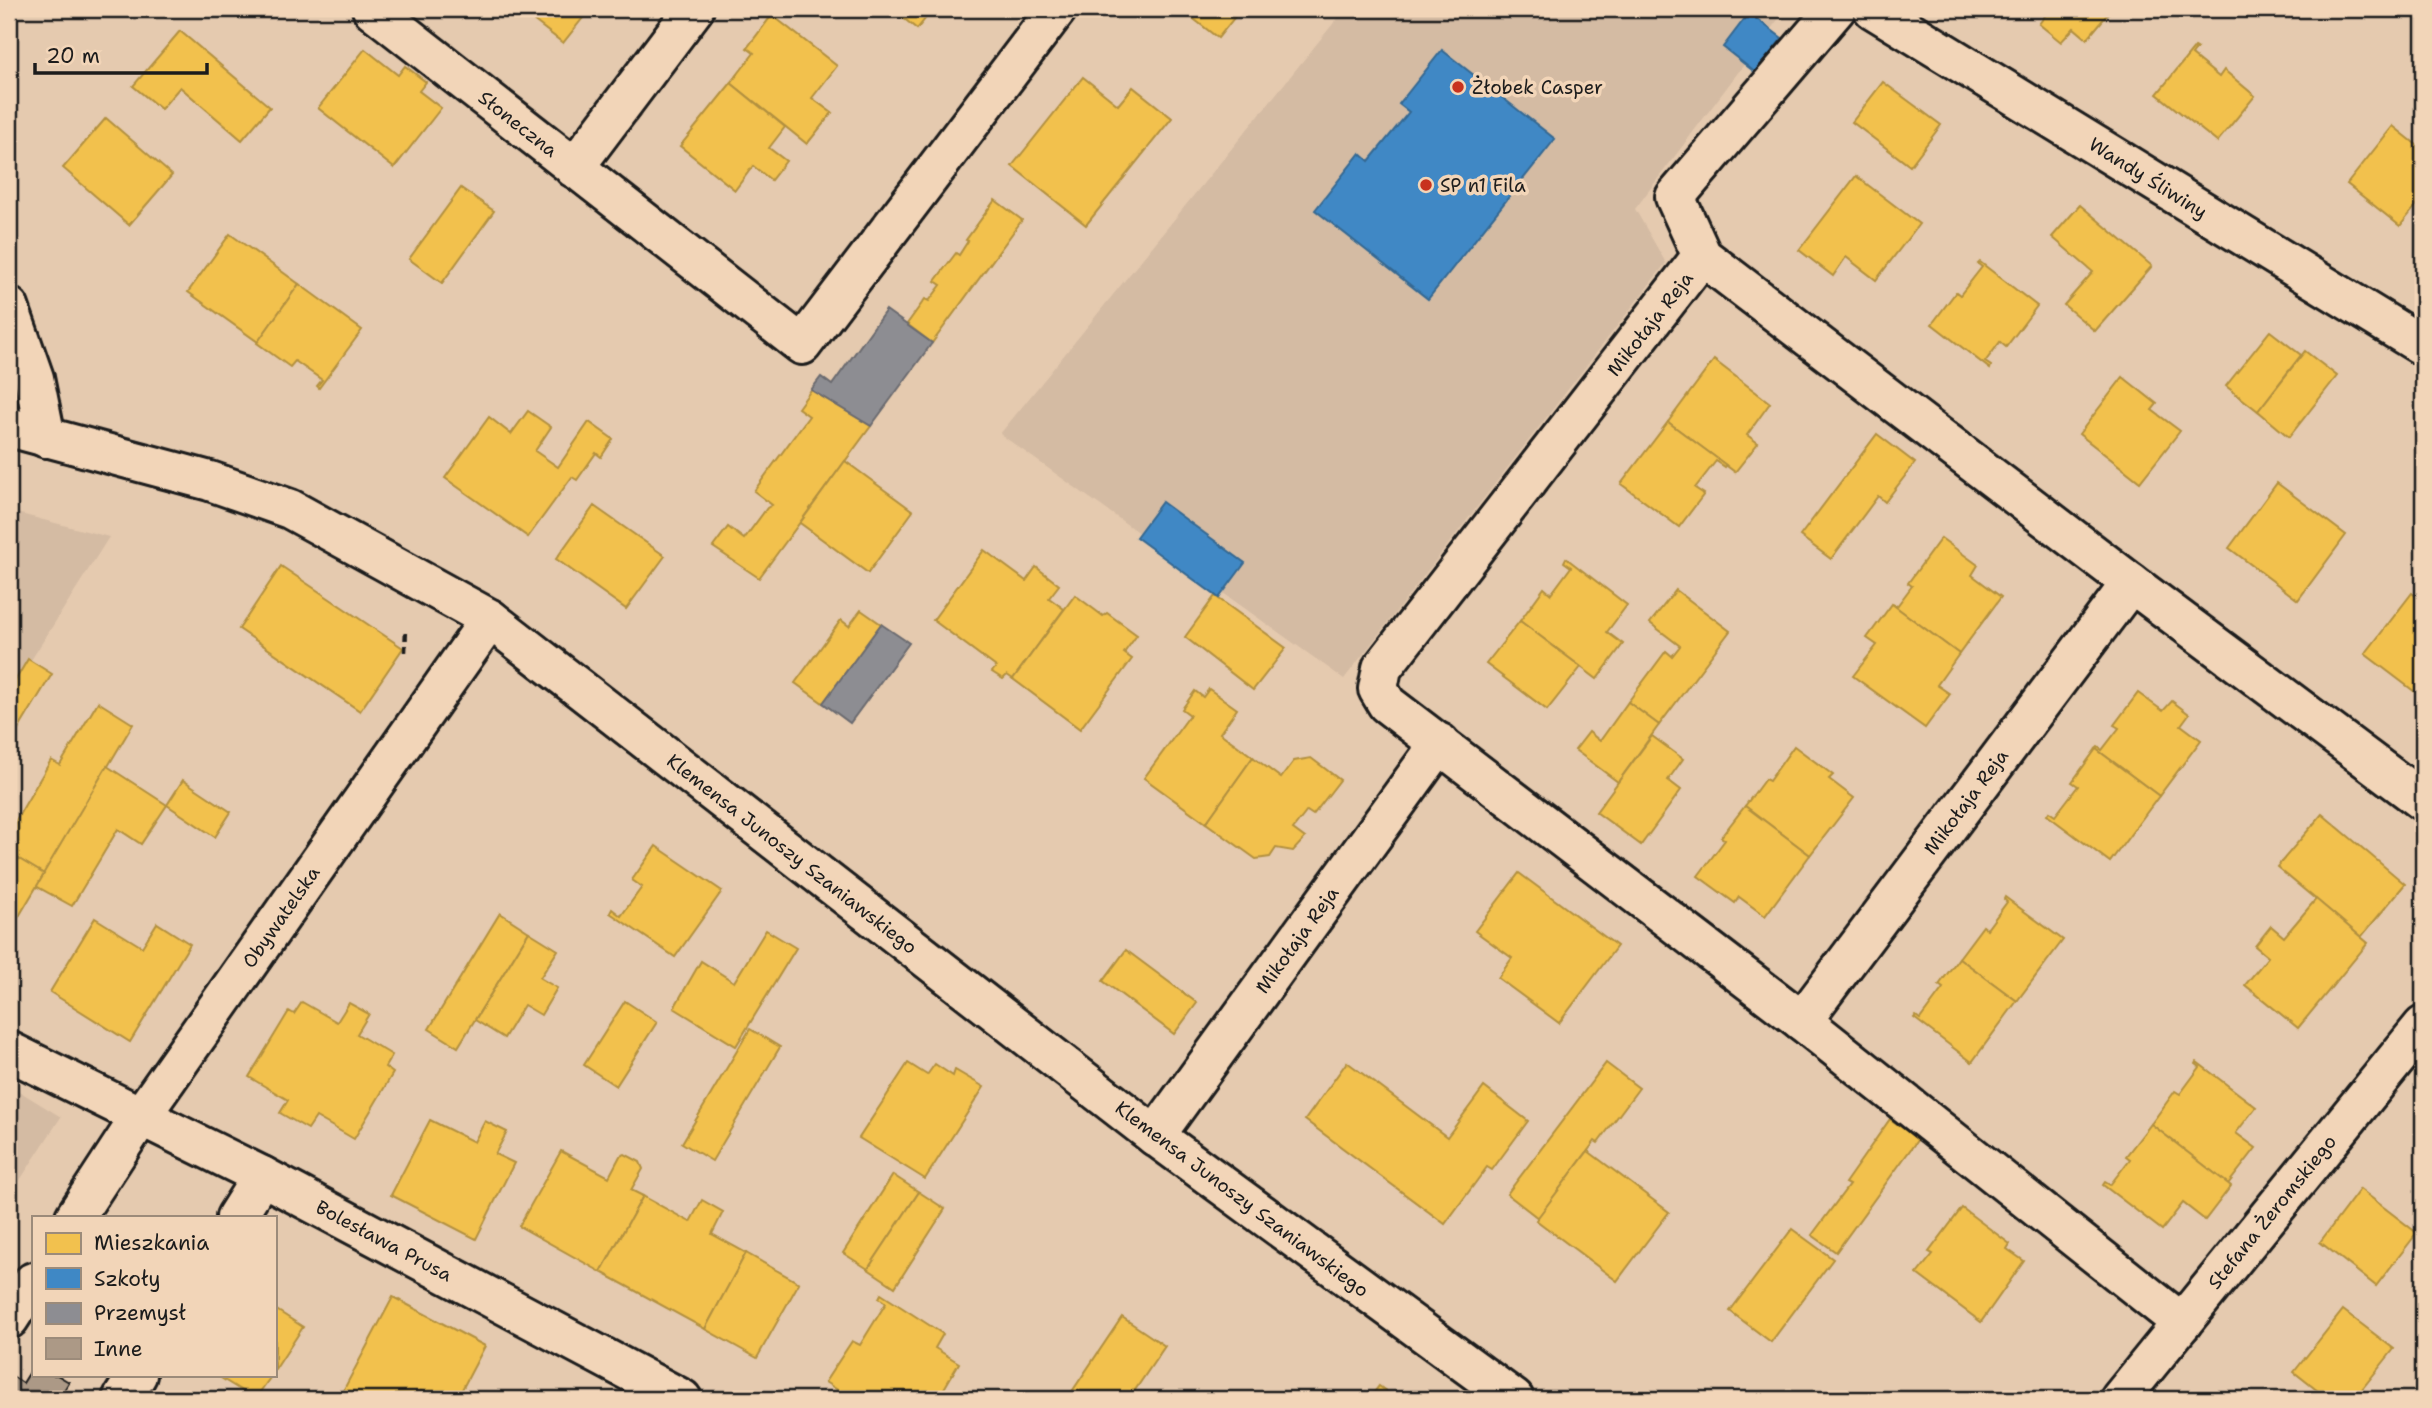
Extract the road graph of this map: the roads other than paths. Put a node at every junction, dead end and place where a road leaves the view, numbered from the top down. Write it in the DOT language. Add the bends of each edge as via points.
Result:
graph roads {
  1 [pos="372,9"];
  2 [pos="694,9"];
  3 [pos="1057,9"];
  4 [pos="1836,9"];
  5 [pos="1873,9"];
  6 [pos="574,168"];
  7 [pos="1702,256"];
  8 [pos="9,307"];
  9 [pos="2423,346"];
  10 [pos="9,427"];
  11 [pos="46,438"];
  12 [pos="2131,583"];
  13 [pos="490,619"];
  14 [pos="1440,743"];
  15 [pos="2423,801"];
  16 [pos="1802,1021"];
  17 [pos="2423,1026"];
  18 [pos="9,1051"];
  19 [pos="141,1116"];
  20 [pos="1155,1136"];
  21 [pos="262,1176"];
  22 [pos="76,1216"];
  23 [pos="237,1216"];
  24 [pos="32,1284"];
  25 [pos="9,1319"];
  26 [pos="2182,1323"];
  27 [pos="136,1376"];
  28 [pos="122,1399"];
  29 [pos="682,1399"];
  30 [pos="1514,1399"];
  31 [pos="2120,1399"];
  1 -- 6 [label="street, Słoneczna"];
  2 -- 6 [label="street, Słoneczna"];
  3 -- 6 [label="street" via="802,345"];
  4 -- 7 [label="street" via="1675,197"];
  5 -- 9 [label="street, Wandy Śliwiny"];
  7 -- 12 [label="street, Mikołaja Reja"];
  7 -- 14 [label="street, Mikołaja Reja" via="1382,668 1378,689 1387,704"];
  8 -- 11 [label="street" via="34,378"];
  10 -- 11 [label="street, Klemensa Junoszy Szaniawskiego"];
  11 -- 13 [label="street, Klemensa Junoszy Szaniawskiego" via="210,481 290,509"];
  12 -- 15 [label="street, Mikołaja Reja"];
  12 -- 16 [label="street, Mikołaja Reja"];
  13 -- 19 [label="street, Obywatelska"];
  13 -- 20 [label="street, Klemensa Junoszy Szaniawskiego"];
  14 -- 16 [label="street, Mikołaja Reja"];
  14 -- 20 [label="street, Mikołaja Reja"];
  16 -- 26 [label="street, Mikołaja Reja"];
  17 -- 26 [label="street, Stefana Żeromskiego"];
  18 -- 19 [label="street, Bolesława Prusa"];
  19 -- 21 [label="street, Bolesława Prusa"];
  19 -- 22 [label="street, Obywatelska"];
  20 -- 30 [label="street, Klemensa Junoszy Szaniawskiego"];
  21 -- 23 [label="street"];
  21 -- 29 [label="street, Bolesława Prusa"];
  24 -- 25 [label="street"];
  26 -- 31 [label="street, Stefana Żeromskiego"];
  27 -- 28 [label="street"];
}
